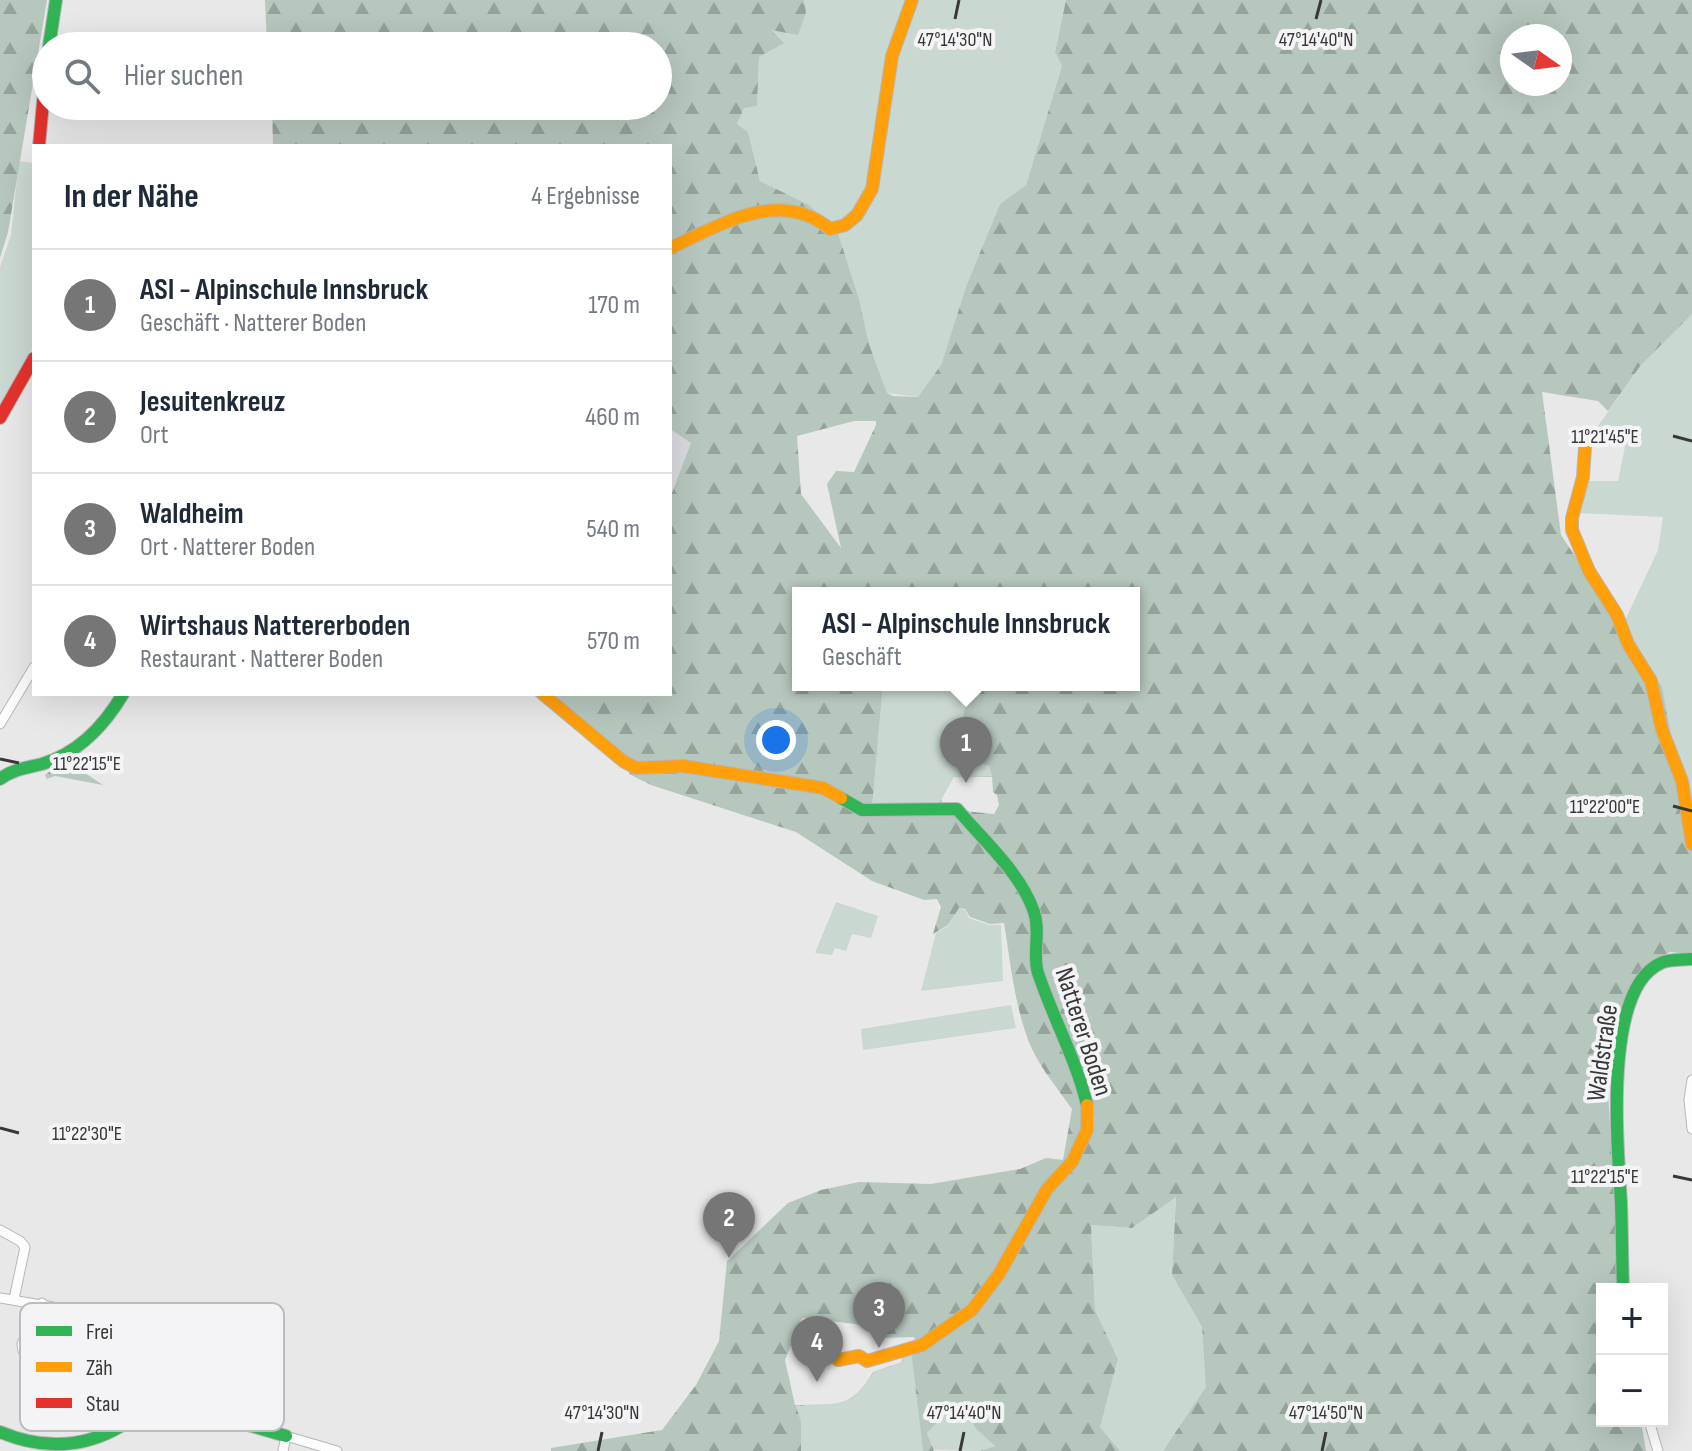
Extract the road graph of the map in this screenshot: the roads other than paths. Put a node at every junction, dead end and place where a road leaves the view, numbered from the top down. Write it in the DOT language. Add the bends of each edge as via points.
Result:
graph roads {
  1 [pos="56,0"];
  2 [pos="912,0"];
  3 [pos="51,32"];
  4 [pos="41,120"];
  5 [pos="39,144"];
  6 [pos="672,247"];
  7 [pos="32,362"];
  8 [pos="0,418"];
  9 [pos="1586,433"];
  10 [pos="32,670"];
  11 [pos="122,696"];
  12 [pos="545,696"];
  13 [pos="0,724"];
  14 [pos="0,779"];
  15 [pos="1692,844"];
  16 [pos="1692,959"];
  17 [pos="1692,1080"];
  18 [pos="1692,1129"];
  19 [pos="0,1230"];
  20 [pos="1623,1283"];
  21 [pos="0,1298"];
  22 [pos="14,1299"];
  23 [pos="42,1303"];
  24 [pos="838,1360"];
  25 [pos="1651,1427"];
  26 [pos="112,1431"];
  27 [pos="269,1431"];
  28 [pos="0,1432"];
  29 [pos="286,1436"];
  30 [pos="283,1451"];
  31 [pos="337,1451"];
  32 [pos="1658,1451"];
  1 -- 3 [label="street"];
  2 -- 6 [label="street" via="892,56 872,189 855,217 830,229 801,211 759,211"];
  4 -- 5 [label="street"];
  7 -- 8 [label="street"];
  9 -- 15 [label="street" via="1572,530 1651,681 1662,730 1682,781"];
  10 -- 13 [label="street"];
  11 -- 14 [label="street" via="101,727 69,752 11,770"];
  12 -- 24 [label="street, Natterer Boden" via="636,768 683,766 823,788 862,810 951,808 1026,893 1035,914 1037,969 1080,1075 1087,1130 1072,1162 1047,1189 972,1310 922,1345 867,1361 859,1356"];
  16 -- 20 [label="street, Waldstraße" via="1664,960 1646,972 1626,1018 1615,1087"];
  17 -- 18 [label="street"];
  19 -- 22 [label="street" via="25,1247"];
  21 -- 22 [label="street"];
  22 -- 23 [label="street"];
  25 -- 32 [label="street"];
  26 -- 28 [label="street" via="81,1445 35,1444"];
  27 -- 29 [label="street"];
  29 -- 30 [label="street"];
  29 -- 31 [label="street"];
}
